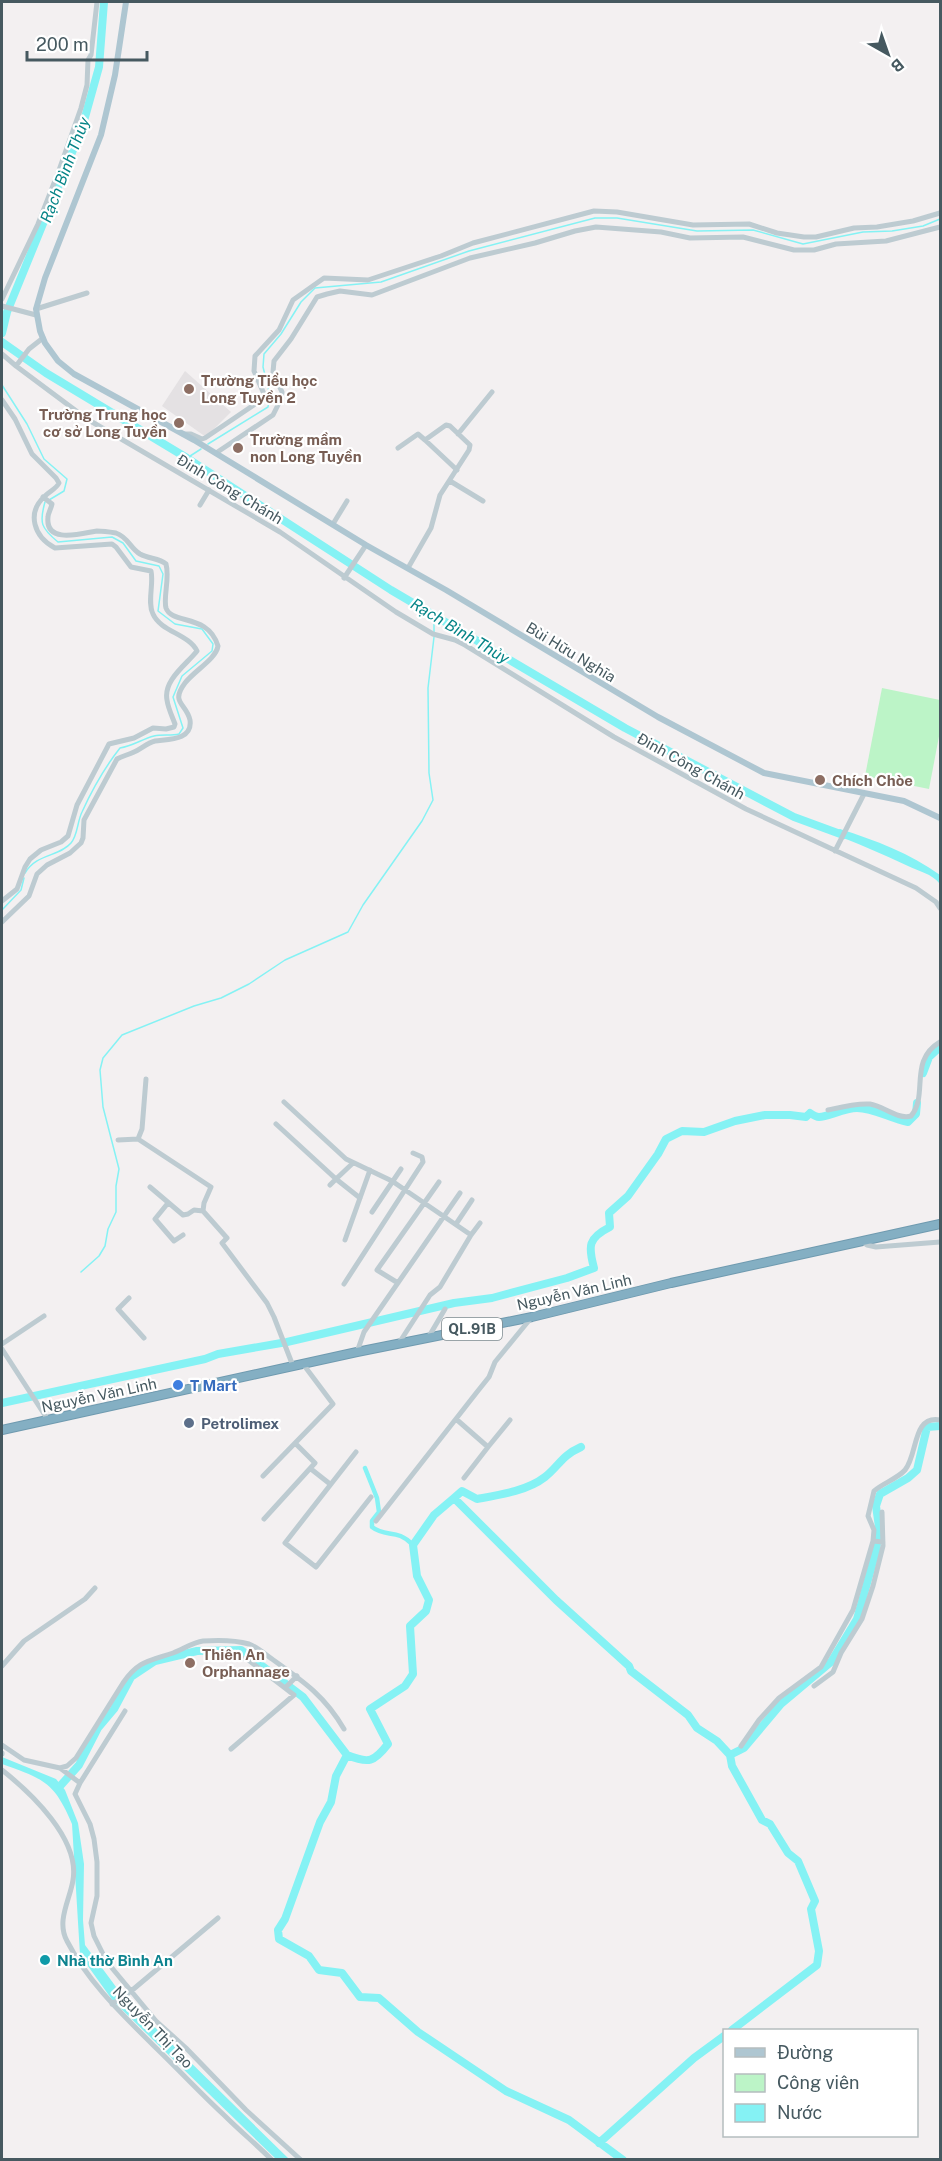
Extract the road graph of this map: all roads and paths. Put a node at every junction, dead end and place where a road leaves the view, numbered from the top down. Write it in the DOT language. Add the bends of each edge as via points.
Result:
graph roads {
  1 [pos="97,2"];
  2 [pos="126,2"];
  3 [pos="940,213"];
  4 [pos="940,227"];
  5 [pos="87,293"];
  6 [pos="2,299"];
  7 [pos="2,306"];
  8 [pos="36,312"];
  9 [pos="43,338"];
  10 [pos="2,354"];
  11 [pos="17,365"];
  12 [pos="492,392"];
  13 [pos="2,400"];
  14 [pos="183,434"];
  15 [pos="458,434"];
  16 [pos="425,440"];
  17 [pos="398,448"];
  18 [pos="214,452"];
  19 [pos="457,470"];
  20 [pos="450,481"];
  21 [pos="209,490"];
  22 [pos="46,499"];
  23 [pos="347,501"];
  24 [pos="483,501"];
  25 [pos="200,505"];
  26 [pos="333,524"];
  27 [pos="366,545"];
  28 [pos="408,568"];
  29 [pos="344,578"];
  30 [pos="864,794"];
  31 [pos="940,818"];
  32 [pos="835,851"];
  33 [pos="2,901"];
  34 [pos="940,908"];
  35 [pos="2,922"];
  36 [pos="940,1042"];
  37 [pos="146,1079"];
  38 [pos="284,1102"];
  39 [pos="828,1110"];
  40 [pos="276,1124"];
  41 [pos="138,1139"];
  42 [pos="118,1140"];
  43 [pos="412,1153"];
  44 [pos="353,1163"];
  45 [pos="401,1169"];
  46 [pos="370,1170"];
  47 [pos="336,1179"];
  48 [pos="393,1181"];
  49 [pos="439,1182"];
  50 [pos="330,1185"];
  51 [pos="150,1187"];
  52 [pos="405,1190"];
  53 [pos="460,1192"];
  54 [pos="360,1198"];
  55 [pos="472,1200"];
  56 [pos="168,1203"];
  57 [pos="424,1203"];
  58 [pos="202,1211"];
  59 [pos="372,1212"];
  60 [pos="445,1216"];
  61 [pos="480,1223"];
  62 [pos="456,1224"];
  63 [pos="940,1224"];
  64 [pos="183,1235"];
  65 [pos="471,1235"];
  66 [pos="345,1240"];
  67 [pos="863,1242"];
  68 [pos="940,1242"];
  69 [pos="398,1283"];
  70 [pos="344,1284"];
  71 [pos="129,1298"];
  72 [pos="445,1309"];
  73 [pos="44,1316"];
  74 [pos="532,1317"];
  75 [pos="144,1338"];
  76 [pos="428,1338"];
  77 [pos="398,1344"];
  78 [pos="2,1346"];
  79 [pos="357,1352"];
  80 [pos="303,1364"];
  81 [pos="293,1366"];
  82 [pos="456,1419"];
  83 [pos="48,1420"];
  84 [pos="510,1420"];
  85 [pos="940,1420"];
  86 [pos="2,1430"];
  87 [pos="296,1444"];
  88 [pos="488,1446"];
  89 [pos="356,1452"];
  90 [pos="311,1469"];
  91 [pos="262,1476"];
  92 [pos="464,1478"];
  93 [pos="330,1484"];
  94 [pos="371,1497"];
  95 [pos="882,1512"];
  96 [pos="264,1519"];
  97 [pos="376,1521"];
  98 [pos="874,1541"];
  99 [pos="883,1542"];
  100 [pos="95,1588"];
  101 [pos="219,1655"];
  102 [pos="2,1666"];
  103 [pos="296,1677"];
  104 [pos="814,1686"];
  105 [pos="286,1687"];
  106 [pos="125,1711"];
  107 [pos="344,1729"];
  108 [pos="2,1745"];
  109 [pos="741,1746"];
  110 [pos="231,1749"];
  111 [pos="61,1769"];
  112 [pos="2,1770"];
  113 [pos="78,1781"];
  114 [pos="218,1918"];
  115 [pos="128,1992"];
  116 [pos="113,2003"];
  117 [pos="272,2160"];
  118 [pos="301,2160"];
  1 -- 6 [label="street" via="87,86 78,118 38,224"];
  2 -- 8 [label="main road" via="101,135 45,278"];
  3 -- 14 [label="street" via="913,221 804,237 749,224 693,225 594,211 473,243 368,280 324,278 293,300 279,330 255,356 254,371 264,398 205,438"];
  4 -- 18 [label="street" via="886,241 836,244 814,250 781,247 749,238 690,238 596,227 470,258 372,295 340,291 317,297 274,361 281,399 273,415"];
  5 -- 8 [label="street"];
  7 -- 8 [label="street"];
  8 -- 9 [label="main road"];
  9 -- 11 [label="street"];
  9 -- 14 [label="main road" via="54,356 74,374"];
  10 -- 11 [label="street, Đinh Công Chánh"];
  11 -- 21 [label="street, Đinh Công Chánh" via="77,413"];
  12 -- 15 [label="street"];
  13 -- 22 [label="street" via="32,454 58,482"];
  14 -- 18 [label="main road, Bùi Hữu Nghĩa"];
  15 -- 16 [label="street" via="446,425"];
  15 -- 19 [label="street" via="470,447"];
  16 -- 17 [label="street" via="418,434"];
  16 -- 19 [label="street"];
  18 -- 26 [label="main road, Bùi Hữu Nghĩa"];
  19 -- 20 [label="street"];
  20 -- 24 [label="street"];
  20 -- 28 [label="street" via="440,495 431,528"];
  21 -- 25 [label="street"];
  21 -- 29 [label="street, Đinh Công Chánh" via="280,532"];
  22 -- 33 [label="street" via="33,515 40,537 55,548 112,544 131,567 151,571 153,615 197,651 174,677 167,692 174,727 153,728 109,744 77,805 68,836 30,860 17,889"];
  22 -- 35 [label="street" via="52,507 48,523 58,534 117,534 138,553 166,564 168,610 202,624 218,646 178,694 189,719 184,734 176,740 149,743 117,759 84,820 81,843 37,874 29,896"];
  23 -- 26 [label="street"];
  26 -- 27 [label="main road, Bùi Hữu Nghĩa"];
  27 -- 28 [label="main road, Bùi Hữu Nghĩa"];
  27 -- 29 [label="street"];
  28 -- 30 [label="main road, Bùi Hữu Nghĩa" via="658,717 764,773"];
  29 -- 32 [label="street, Đinh Công Chánh" via="434,634 465,645 614,737 746,809"];
  30 -- 31 [label="main road, Bùi Hữu Nghĩa" via="904,801"];
  30 -- 32 [label="street"];
  32 -- 34 [label="street, Đinh Công Chánh" via="916,888"];
  36 -- 39 [label="street" via="925,1058 912,1115 905,1117 868,1104"];
  37 -- 41 [label="street"];
  38 -- 44 [label="street"];
  40 -- 47 [label="street"];
  41 -- 42 [label="street"];
  41 -- 58 [label="street" via="211,1187"];
  43 -- 52 [label="street" via="423,1160"];
  44 -- 46 [label="street"];
  44 -- 47 [label="street"];
  45 -- 48 [label="street"];
  46 -- 48 [label="street"];
  46 -- 54 [label="street"];
  47 -- 50 [label="street"];
  47 -- 54 [label="street"];
  48 -- 52 [label="street"];
  48 -- 59 [label="street"];
  49 -- 57 [label="street"];
  51 -- 56 [label="street"];
  52 -- 57 [label="street"];
  52 -- 70 [label="street"];
  53 -- 60 [label="street"];
  54 -- 66 [label="street"];
  55 -- 62 [label="street"];
  56 -- 58 [label="street" via="183,1215"];
  56 -- 64 [label="street" via="155,1219 174,1241"];
  57 -- 60 [label="street"];
  57 -- 69 [label="street" via="377,1270"];
  58 -- 81 [label="street" via="227,1238 222,1243 267,1303"];
  60 -- 62 [label="street"];
  60 -- 69 [label="street"];
  61 -- 65 [label="street"];
  62 -- 65 [label="street"];
  63 -- 67 [label="highway, Nguyễn Văn Linh / QL.91B"];
  65 -- 77 [label="street" via="440,1287 430,1295"];
  67 -- 68 [label="street" via="876,1247"];
  67 -- 74 [label="highway, Nguyễn Văn Linh / QL.91B"];
  69 -- 79 [label="street" via="364,1332"];
  71 -- 75 [label="street" via="118,1309"];
  72 -- 76 [label="street"];
  73 -- 78 [label="street"];
  74 -- 76 [label="highway, Nguyễn Văn Linh / QL.91B"];
  74 -- 82 [label="street"];
  76 -- 77 [label="highway, Nguyễn Văn Linh / QL.91B"];
  77 -- 79 [label="highway, Nguyễn Văn Linh / QL.91B"];
  78 -- 83 [label="street"];
  79 -- 80 [label="highway, Nguyễn Văn Linh / QL.91B"];
  80 -- 81 [label="highway, Nguyễn Văn Linh / QL.91B"];
  80 -- 87 [label="street" via="333,1403"];
  81 -- 83 [label="highway, Nguyễn Văn Linh / QL.91B"];
  82 -- 88 [label="street"];
  82 -- 97 [label="street"];
  83 -- 86 [label="highway, Nguyễn Văn Linh / QL.91B"];
  84 -- 88 [label="street"];
  85 -- 98 [label="street" via="923,1426 918,1433 906,1470 874,1491 868,1515"];
  87 -- 90 [label="street" via="315,1463"];
  87 -- 91 [label="street"];
  88 -- 92 [label="street"];
  89 -- 93 [label="street"];
  90 -- 93 [label="street"];
  90 -- 96 [label="street"];
  93 -- 94 [label="street" via="285,1543 316,1567"];
  95 -- 99 [label="street"];
  98 -- 99 [label="street"];
  98 -- 109 [label="street" via="853,1610 821,1667 779,1698"];
  99 -- 104 [label="street" via="862,1619 833,1672"];
  100 -- 102 [label="street" via="24,1641"];
  101 -- 105 [label="street" via="247,1659"];
  103 -- 105 [label="street"];
  103 -- 107 [label="street" via="333,1709"];
  103 -- 111 [label="street" via="247,1643 201,1641 150,1659 131,1673 76,1758"];
  105 -- 110 [label="street" via="296,1697"];
  106 -- 113 [label="street"];
  108 -- 111 [label="street" via="24,1760"];
  111 -- 113 [label="street"];
  112 -- 116 [label="street, Nguyễn Thị Tạo" via="28,1792 68,1845 73,1879 62,1925 64,1934 77,1958"];
  113 -- 115 [label="street" via="75,1794 93,1832 97,1862 94,1936"];
  114 -- 115 [label="street"];
  115 -- 116 [label="street"];
  115 -- 118 [label="street"];
  116 -- 117 [label="street, Nguyễn Thị Tạo"];
}
